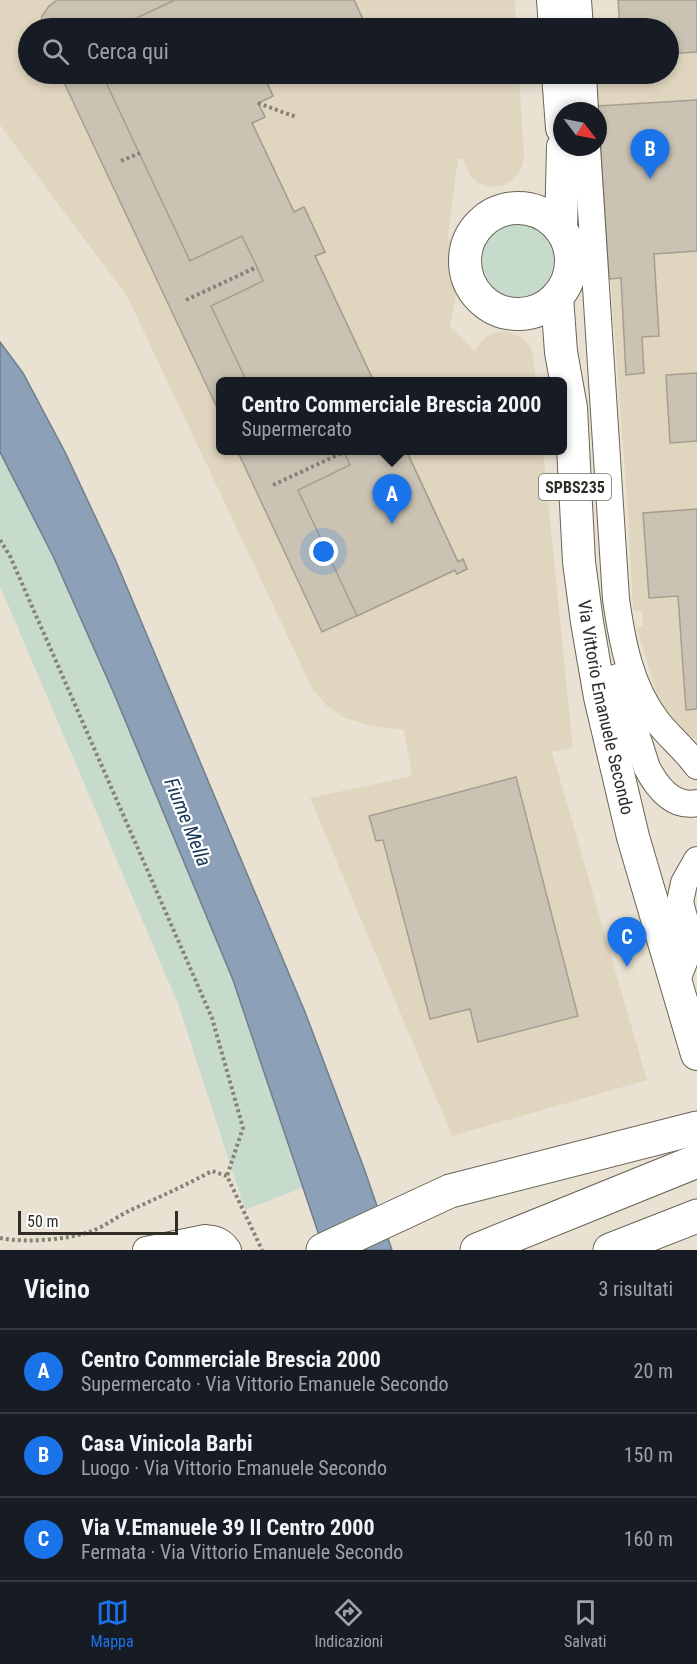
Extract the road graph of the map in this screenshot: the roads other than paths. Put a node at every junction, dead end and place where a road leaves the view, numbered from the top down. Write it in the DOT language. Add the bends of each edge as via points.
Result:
graph roads {
  1 [pos="553,0"];
  2 [pos="578,0"];
  3 [pos="554,18"];
  4 [pos="579,18"];
  5 [pos="560,84"];
  6 [pos="584,84"];
  7 [pos="562,102"];
  8 [pos="585,102"];
  9 [pos="562,156"];
  10 [pos="568,156"];
  11 [pos="570,156"];
  12 [pos="518,208"];
  13 [pos="561,230"];
  14 [pos="557,297"];
  15 [pos="519,314"];
  16 [pos="561,352"];
  17 [pos="566,377"];
  18 [pos="567,383"];
  19 [pos="587,622"];
  20 [pos="697,765"];
  21 [pos="697,802"];
  22 [pos="697,860"];
  23 [pos="675,985"];
  24 [pos="697,1054"];
  25 [pos="697,1128"];
  26 [pos="684,1166"];
  27 [pos="697,1216"];
  28 [pos="146,1250"];
  29 [pos="228,1250"];
  30 [pos="323,1250"];
  31 [pos="477,1250"];
  32 [pos="610,1250"];
  1 -- 3 [label="main road"];
  2 -- 4 [label="street"];
  5 -- 7 [label="main road, Via Vittorio Emanuele Secondo / SPBS235"];
  6 -- 8 [label="street"];
  9 -- 12 [label="main road" via="542,189"];
  10 -- 13 [label="main road, Via Vittorio Emanuele Secondo / SPBS235"];
  11 -- 20 [label="street, Via Vittorio Emanuele Secondo" via="622,642 632,673 655,719"];
  12 -- 13 [label="main road" via="534,210"];
  12 -- 15 [label="main road" via="486,219 467,246 465,263 477,295 499,311"];
  13 -- 14 [label="main road, Via Vittorio Emanuele Secondo / SPBS235" via="569,246 571,264"];
  14 -- 15 [label="main road" via="543,308"];
  14 -- 16 [label="main road, Via Vittorio Emanuele Secondo / SPBS235"];
  15 -- 16 [label="main road"];
  16 -- 17 [label="main road, Via Vittorio Emanuele Secondo / SPBS235"];
  18 -- 19 [label="main road, Via Vittorio Emanuele Secondo / SPBS235"];
  19 -- 21 [label="street" via="620,680 654,782 678,801"];
  19 -- 23 [label="main road, Via Vittorio Emanuele Secondo / SPBS235" via="628,815"];
  22 -- 23 [label="street" via="684,883 680,902 691,944"];
  23 -- 24 [label="main road, Via Vittorio Emanuele Secondo / SPBS235"];
  25 -- 30 [label="highway" via="450,1191"];
  26 -- 31 [label="highway"];
  27 -- 32 [label="highway"];
  28 -- 29 [label="street" via="205,1238 215,1239"];
}
